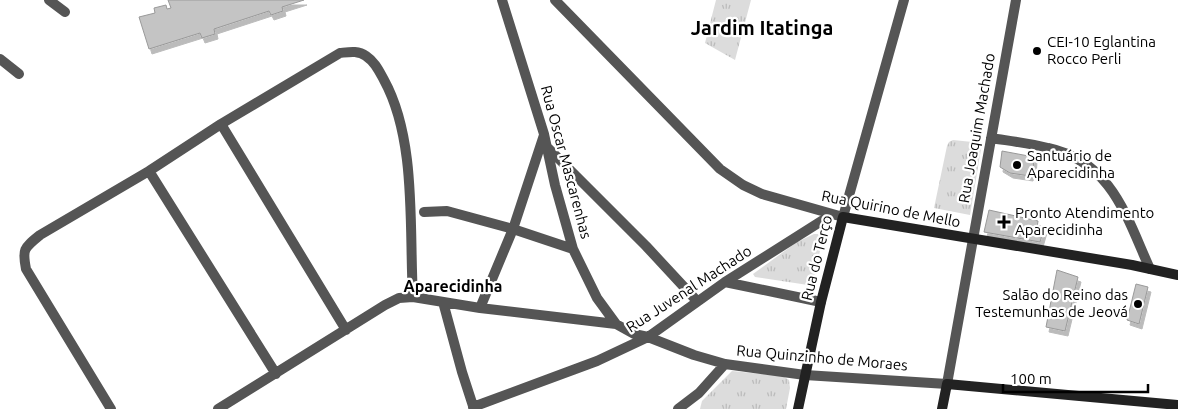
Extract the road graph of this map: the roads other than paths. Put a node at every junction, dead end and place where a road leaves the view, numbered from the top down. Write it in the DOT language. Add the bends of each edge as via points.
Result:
graph roads {
  1 [pos="49,0"];
  2 [pos="502,0"];
  3 [pos="555,0"];
  4 [pos="564,0"];
  5 [pos="904,0"];
  6 [pos="1016,0"];
  7 [pos="65,12"];
  8 [pos="569,14"];
  9 [pos="0,59"];
  10 [pos="19,74"];
  11 [pos="221,124"];
  12 [pos="544,134"];
  13 [pos="991,138"];
  14 [pos="547,147"];
  15 [pos="149,171"];
  16 [pos="424,212"];
  17 [pos="831,215"];
  18 [pos="843,217"];
  19 [pos="513,229"];
  20 [pos="972,239"];
  21 [pos="573,249"];
  22 [pos="1150,269"];
  23 [pos="1178,275"];
  24 [pos="725,282"];
  25 [pos="412,297"];
  26 [pos="697,301"];
  27 [pos="443,302"];
  28 [pos="822,302"];
  29 [pos="480,308"];
  30 [pos="616,324"];
  31 [pos="346,330"];
  32 [pos="648,337"];
  33 [pos="726,364"];
  34 [pos="276,374"];
  35 [pos="805,375"];
  36 [pos="947,384"];
  37 [pos="1178,405"];
  38 [pos="474,408"];
  39 [pos="111,409"];
  40 [pos="218,409"];
  41 [pos="678,409"];
  42 [pos="798,409"];
  43 [pos="942,409"];
  1 -- 7 [label="street"];
  2 -- 12 [label="street, Rua Oscar Mascarenhas"];
  3 -- 8 [label="street, Rua Quirino de Mello"];
  4 -- 8 [label="street"];
  5 -- 18 [label="street, Rua do Terço"];
  6 -- 13 [label="street, Rua Joaquim Machado"];
  8 -- 17 [label="street, Rua Quirino de Mello" via="720,169 762,194"];
  9 -- 10 [label="street"];
  11 -- 15 [label="street"];
  11 -- 25 [label="street" via="340,53 354,51 375,64 391,92 400,119 408,170"];
  11 -- 31 [label="street"];
  12 -- 14 [label="street, Rua Oscar Mascarenhas"];
  12 -- 19 [label="street"];
  13 -- 20 [label="street, Rua Joaquim Machado"];
  13 -- 22 [label="street" via="1049,148 1072,155 1091,167 1116,195"];
  14 -- 21 [label="street, Rua Oscar Mascarenhas"];
  14 -- 26 [label="street"];
  15 -- 34 [label="street"];
  15 -- 39 [label="street" via="40,235 26,247 24,257 26,270"];
  16 -- 19 [label="street" via="447,210"];
  17 -- 18 [label="street, Rua Quirino de Mello"];
  17 -- 24 [label="street, Rua Juvenal Machado"];
  18 -- 20 [label="street, Rua Quirino de Mello"];
  18 -- 28 [label="street, Rua do Terço"];
  19 -- 21 [label="street"];
  19 -- 29 [label="street"];
  20 -- 22 [label="street, Rua Quirino de Mello"];
  20 -- 36 [label="street, Rua Joaquim Machado"];
  21 -- 30 [label="street, Rua Oscar Mascarenhas" via="597,298"];
  22 -- 23 [label="street, Rua Quirino de Mello"];
  24 -- 26 [label="street, Rua Juvenal Machado"];
  24 -- 28 [label="street"];
  25 -- 27 [label="street, Rua Quinzinho de Moraes"];
  25 -- 31 [label="street" via="399,298"];
  26 -- 32 [label="street, Rua Juvenal Machado"];
  27 -- 29 [label="street, Rua Quinzinho de Moraes"];
  27 -- 38 [label="street"];
  28 -- 35 [label="street, Rua do Terço"];
  29 -- 30 [label="street, Rua Quinzinho de Moraes"];
  30 -- 32 [label="street, Rua Quinzinho de Moraes"];
  31 -- 34 [label="street"];
  32 -- 33 [label="street, Rua Quinzinho de Moraes"];
  32 -- 38 [label="street, Rua Juvenal Machado" via="597,361"];
  33 -- 35 [label="street, Rua Quinzinho de Moraes"];
  33 -- 41 [label="street" via="699,393"];
  34 -- 40 [label="street"];
  35 -- 36 [label="street, Rua Quinzinho de Moraes"];
  35 -- 42 [label="street, Rua do Terço"];
  36 -- 37 [label="street, Rua Quinzinho de Moraes"];
  36 -- 43 [label="street, Rua Joaquim Machado"];
}
